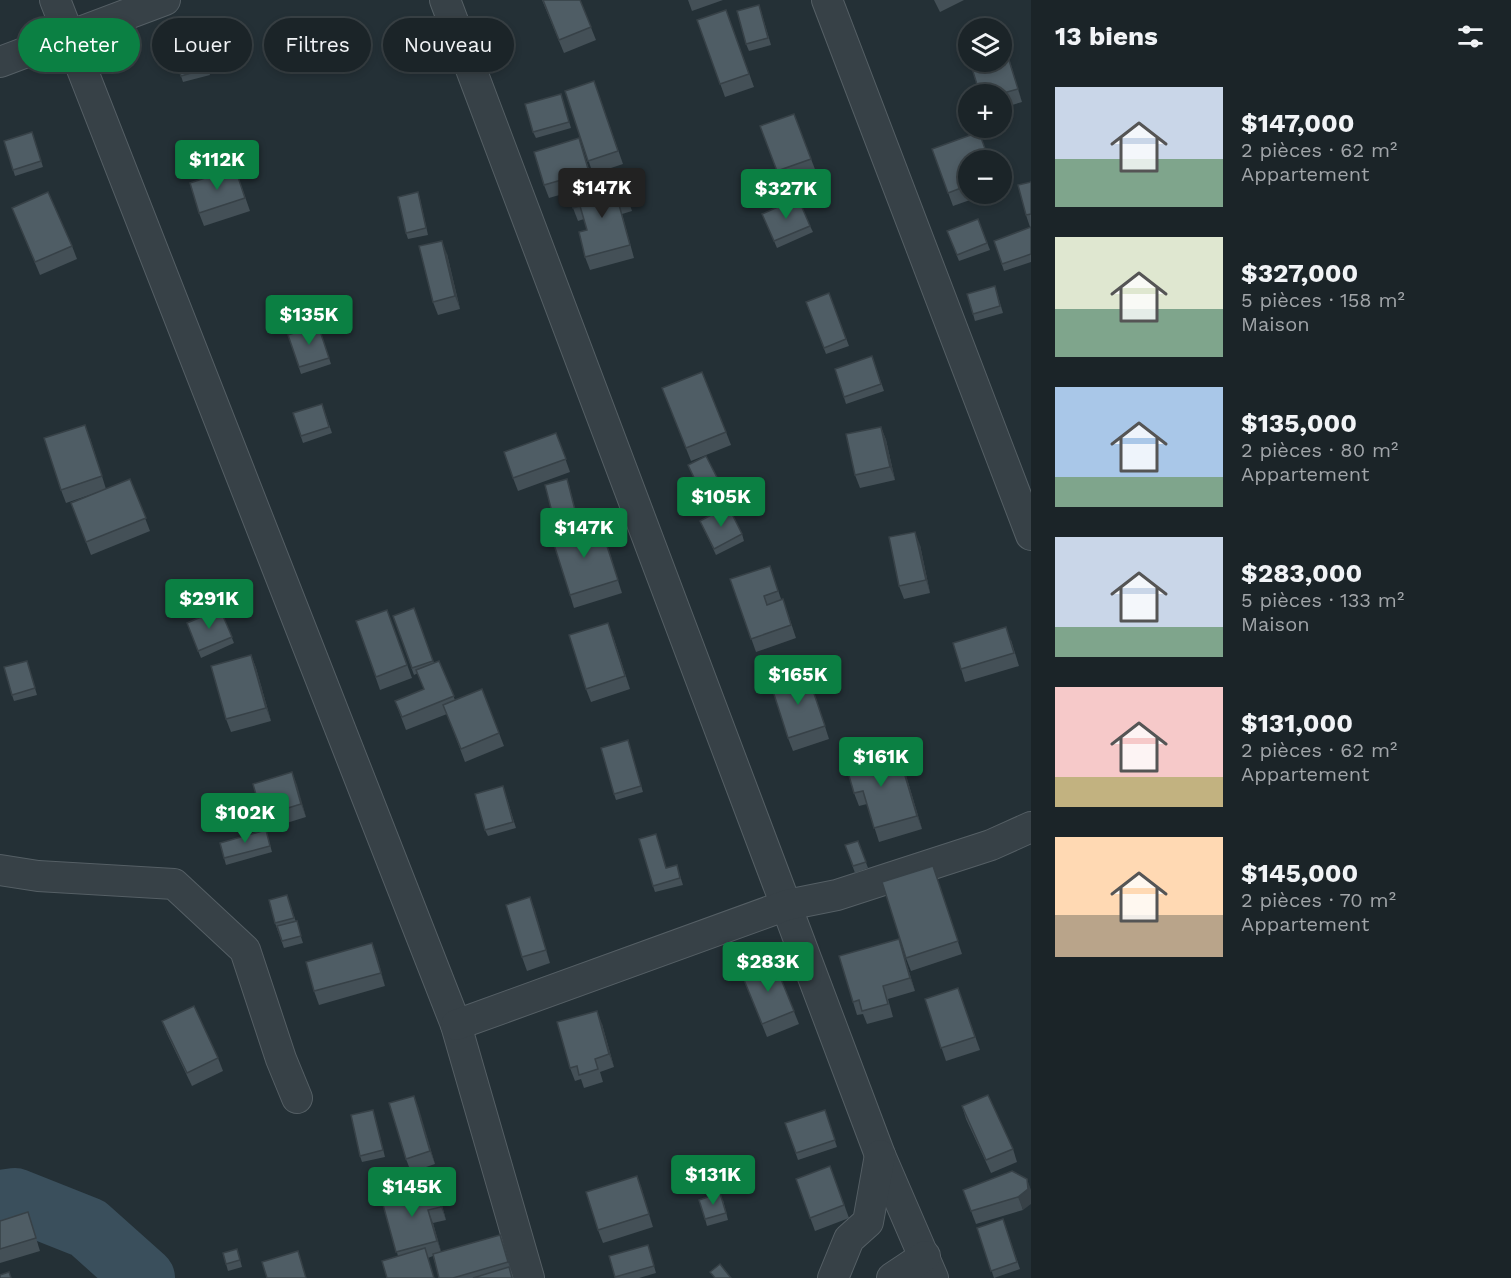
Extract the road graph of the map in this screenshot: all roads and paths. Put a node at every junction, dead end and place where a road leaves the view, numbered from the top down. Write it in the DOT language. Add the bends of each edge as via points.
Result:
graph roads {
  1 [pos="55,0"];
  2 [pos="165,0"];
  3 [pos="446,0"];
  4 [pos="827,0"];
  5 [pos="62,18"];
  6 [pos="119,18"];
  7 [pos="18,56"];
  8 [pos="0,62"];
  9 [pos="84,72"];
  10 [pos="1031,535"];
  11 [pos="1031,827"];
  12 [pos="0,870"];
  13 [pos="787,905"];
  14 [pos="456,1025"];
  15 [pos="297,1098"];
  16 [pos="880,1155"];
  17 [pos="929,1267"];
  18 [pos="529,1278"];
  19 [pos="833,1278"];
  20 [pos="892,1278"];
  1 -- 5 [label="street"];
  2 -- 6 [label="street"];
  3 -- 13 [label="street"];
  4 -- 10 [label="street"];
  7 -- 8 [label="street"];
  9 -- 14 [label="street"];
  11 -- 13 [label="street" via="991,845 837,895"];
  12 -- 15 [label="street" via="174,884 245,950"];
  13 -- 14 [label="street"];
  13 -- 16 [label="street"];
  14 -- 18 [label="street"];
  16 -- 17 [label="street"];
  16 -- 19 [label="street" via="868,1222 849,1239"];
  17 -- 20 [label="street"];
}
